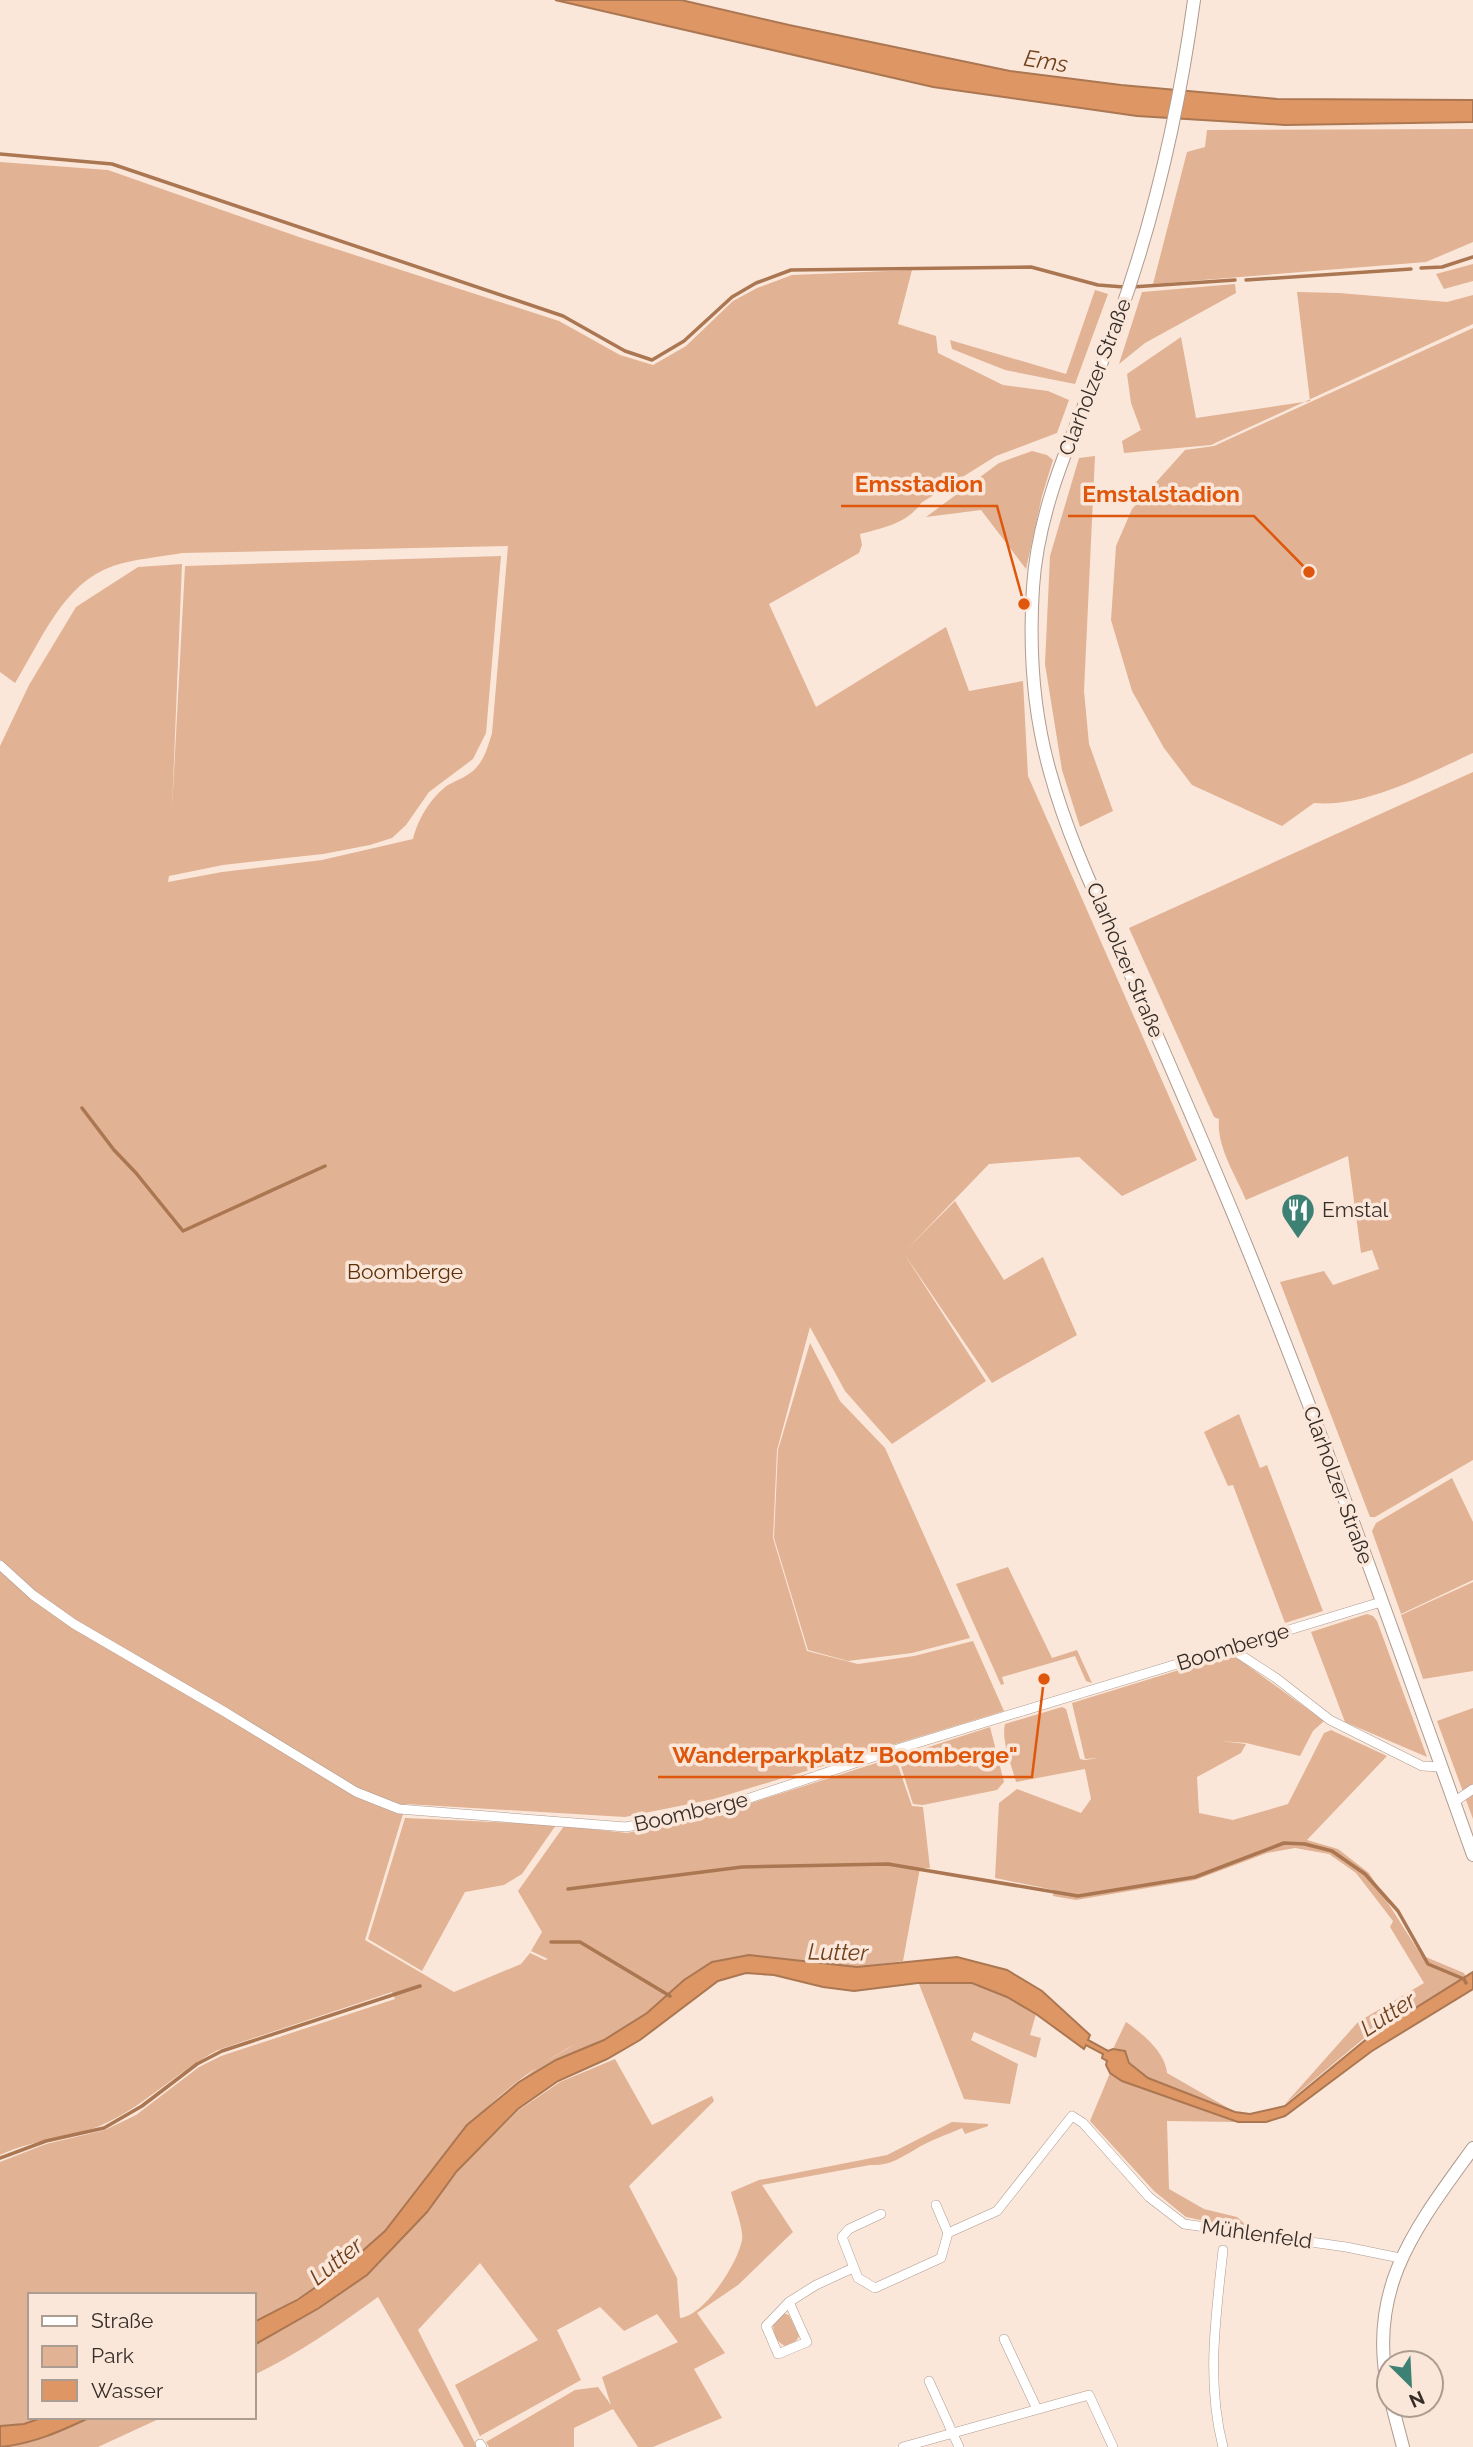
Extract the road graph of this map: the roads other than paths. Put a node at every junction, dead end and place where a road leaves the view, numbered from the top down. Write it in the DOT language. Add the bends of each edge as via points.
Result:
graph roads {
  1 [pos="1194,0"];
  2 [pos="0,1565"];
  3 [pos="1381,1602"];
  4 [pos="1236,1647"];
  5 [pos="1441,1767"];
  6 [pos="1473,1789"];
  7 [pos="1454,1802"];
  8 [pos="1473,1855"];
  9 [pos="1473,2148"];
  10 [pos="936,2206"];
  11 [pos="881,2214"];
  12 [pos="948,2233"];
  13 [pos="1223,2250"];
  14 [pos="1400,2259"];
  15 [pos="853,2267"];
  16 [pos="789,2302"];
  17 [pos="1004,2339"];
  18 [pos="1383,2349"];
  19 [pos="929,2381"];
  20 [pos="1037,2409"];
  21 [pos="1396,2419"];
  22 [pos="954,2433"];
  23 [pos="903,2447"];
  24 [pos="959,2447"];
  25 [pos="1113,2447"];
  26 [pos="1223,2447"];
  27 [pos="1403,2447"];
  1 -- 3 [label="street, Clarholzer Straße" via="1172,131 1132,278 1068,443 1038,552 1031,659 1039,729 1073,840 1259,1278"];
  2 -- 4 [label="street, Boomberge" via="74,1624 356,1793 399,1809 626,1828 717,1809 894,1750"];
  3 -- 4 [label="street, Boomberge"];
  3 -- 5 [label="street, Clarholzer Straße"];
  4 -- 5 [label="street" via="1239,1654 1330,1720 1422,1766"];
  5 -- 7 [label="street, Clarholzer Straße"];
  6 -- 7 [label="street"];
  7 -- 8 [label="street, Clarholzer Straße"];
  9 -- 14 [label="street"];
  10 -- 12 [label="street"];
  11 -- 15 [label="street" via="844,2233 843,2244"];
  12 -- 14 [label="street, Mühlenfeld" via="997,2211 1072,2116 1149,2197 1184,2224"];
  12 -- 15 [label="street" via="941,2258 875,2288 858,2278"];
  13 -- 26 [label="street, Mühlenfeld" via="1212,2357"];
  14 -- 18 [label="street" via="1387,2301"];
  15 -- 16 [label="street"];
  16 -- 16 [label="street" via="807,2342 778,2354 766,2326"];
  17 -- 20 [label="street"];
  19 -- 22 [label="street"];
  20 -- 22 [label="street"];
  20 -- 25 [label="street" via="1088,2395"];
  21 -- 27 [label="street"];
  22 -- 23 [label="street"];
  22 -- 24 [label="street"];
}
